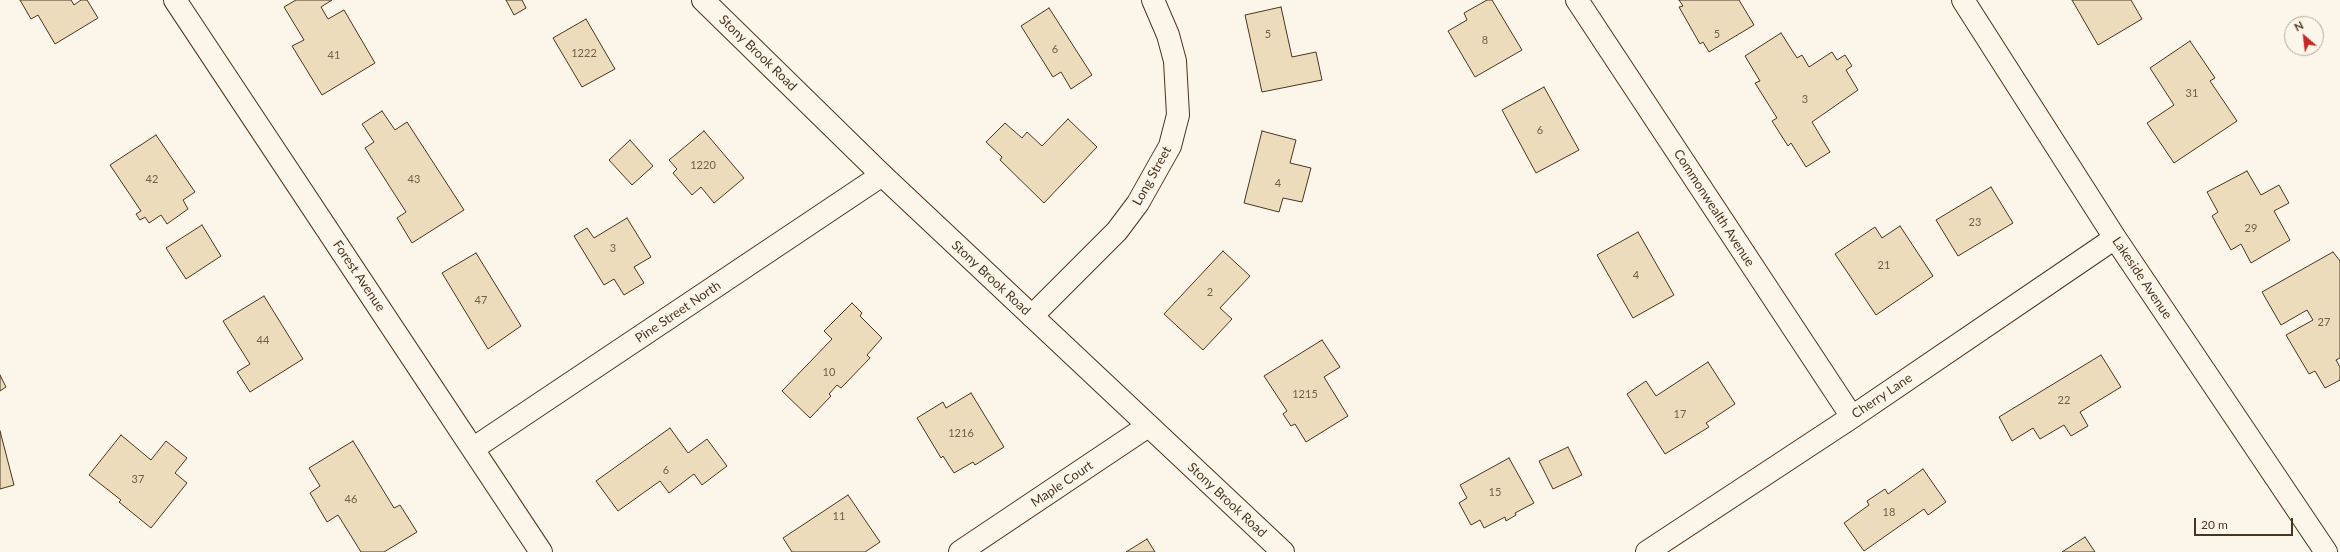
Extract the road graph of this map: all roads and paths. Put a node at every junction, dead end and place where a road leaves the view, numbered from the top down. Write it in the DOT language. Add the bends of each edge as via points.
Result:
graph roads {
  1 [pos="175,0"];
  2 [pos="703,0"];
  3 [pos="1153,0"];
  4 [pos="1577,0"];
  5 [pos="1963,0"];
  6 [pos="882,175"];
  7 [pos="2115,238"];
  8 [pos="1032,316"];
  9 [pos="1852,417"];
  10 [pos="1148,426"];
  11 [pos="474,448"];
  12 [pos="967,547"];
  13 [pos="2321,550"];
  14 [pos="542,552"];
  15 [pos="1283,552"];
  16 [pos="1647,552"];
  1 -- 11 [label="street, Forest Avenue"];
  2 -- 6 [label="street, Stony Brook Road"];
  3 -- 8 [label="street, Long Street" via="1168,35 1175,61 1178,115 1170,146 1138,203 1118,231"];
  4 -- 9 [label="street, Commonwealth Avenue"];
  5 -- 7 [label="street, Lakeside Avenue"];
  6 -- 8 [label="street, Stony Brook Road"];
  6 -- 11 [label="street, Pine Street North"];
  7 -- 9 [label="street, Cherry Lane"];
  7 -- 13 [label="street, Lakeside Avenue"];
  8 -- 10 [label="street, Stony Brook Road"];
  9 -- 16 [label="street, Cherry Lane"];
  10 -- 12 [label="street, Maple Court"];
  10 -- 15 [label="street, Stony Brook Road"];
  11 -- 14 [label="street, Forest Avenue"];
}
